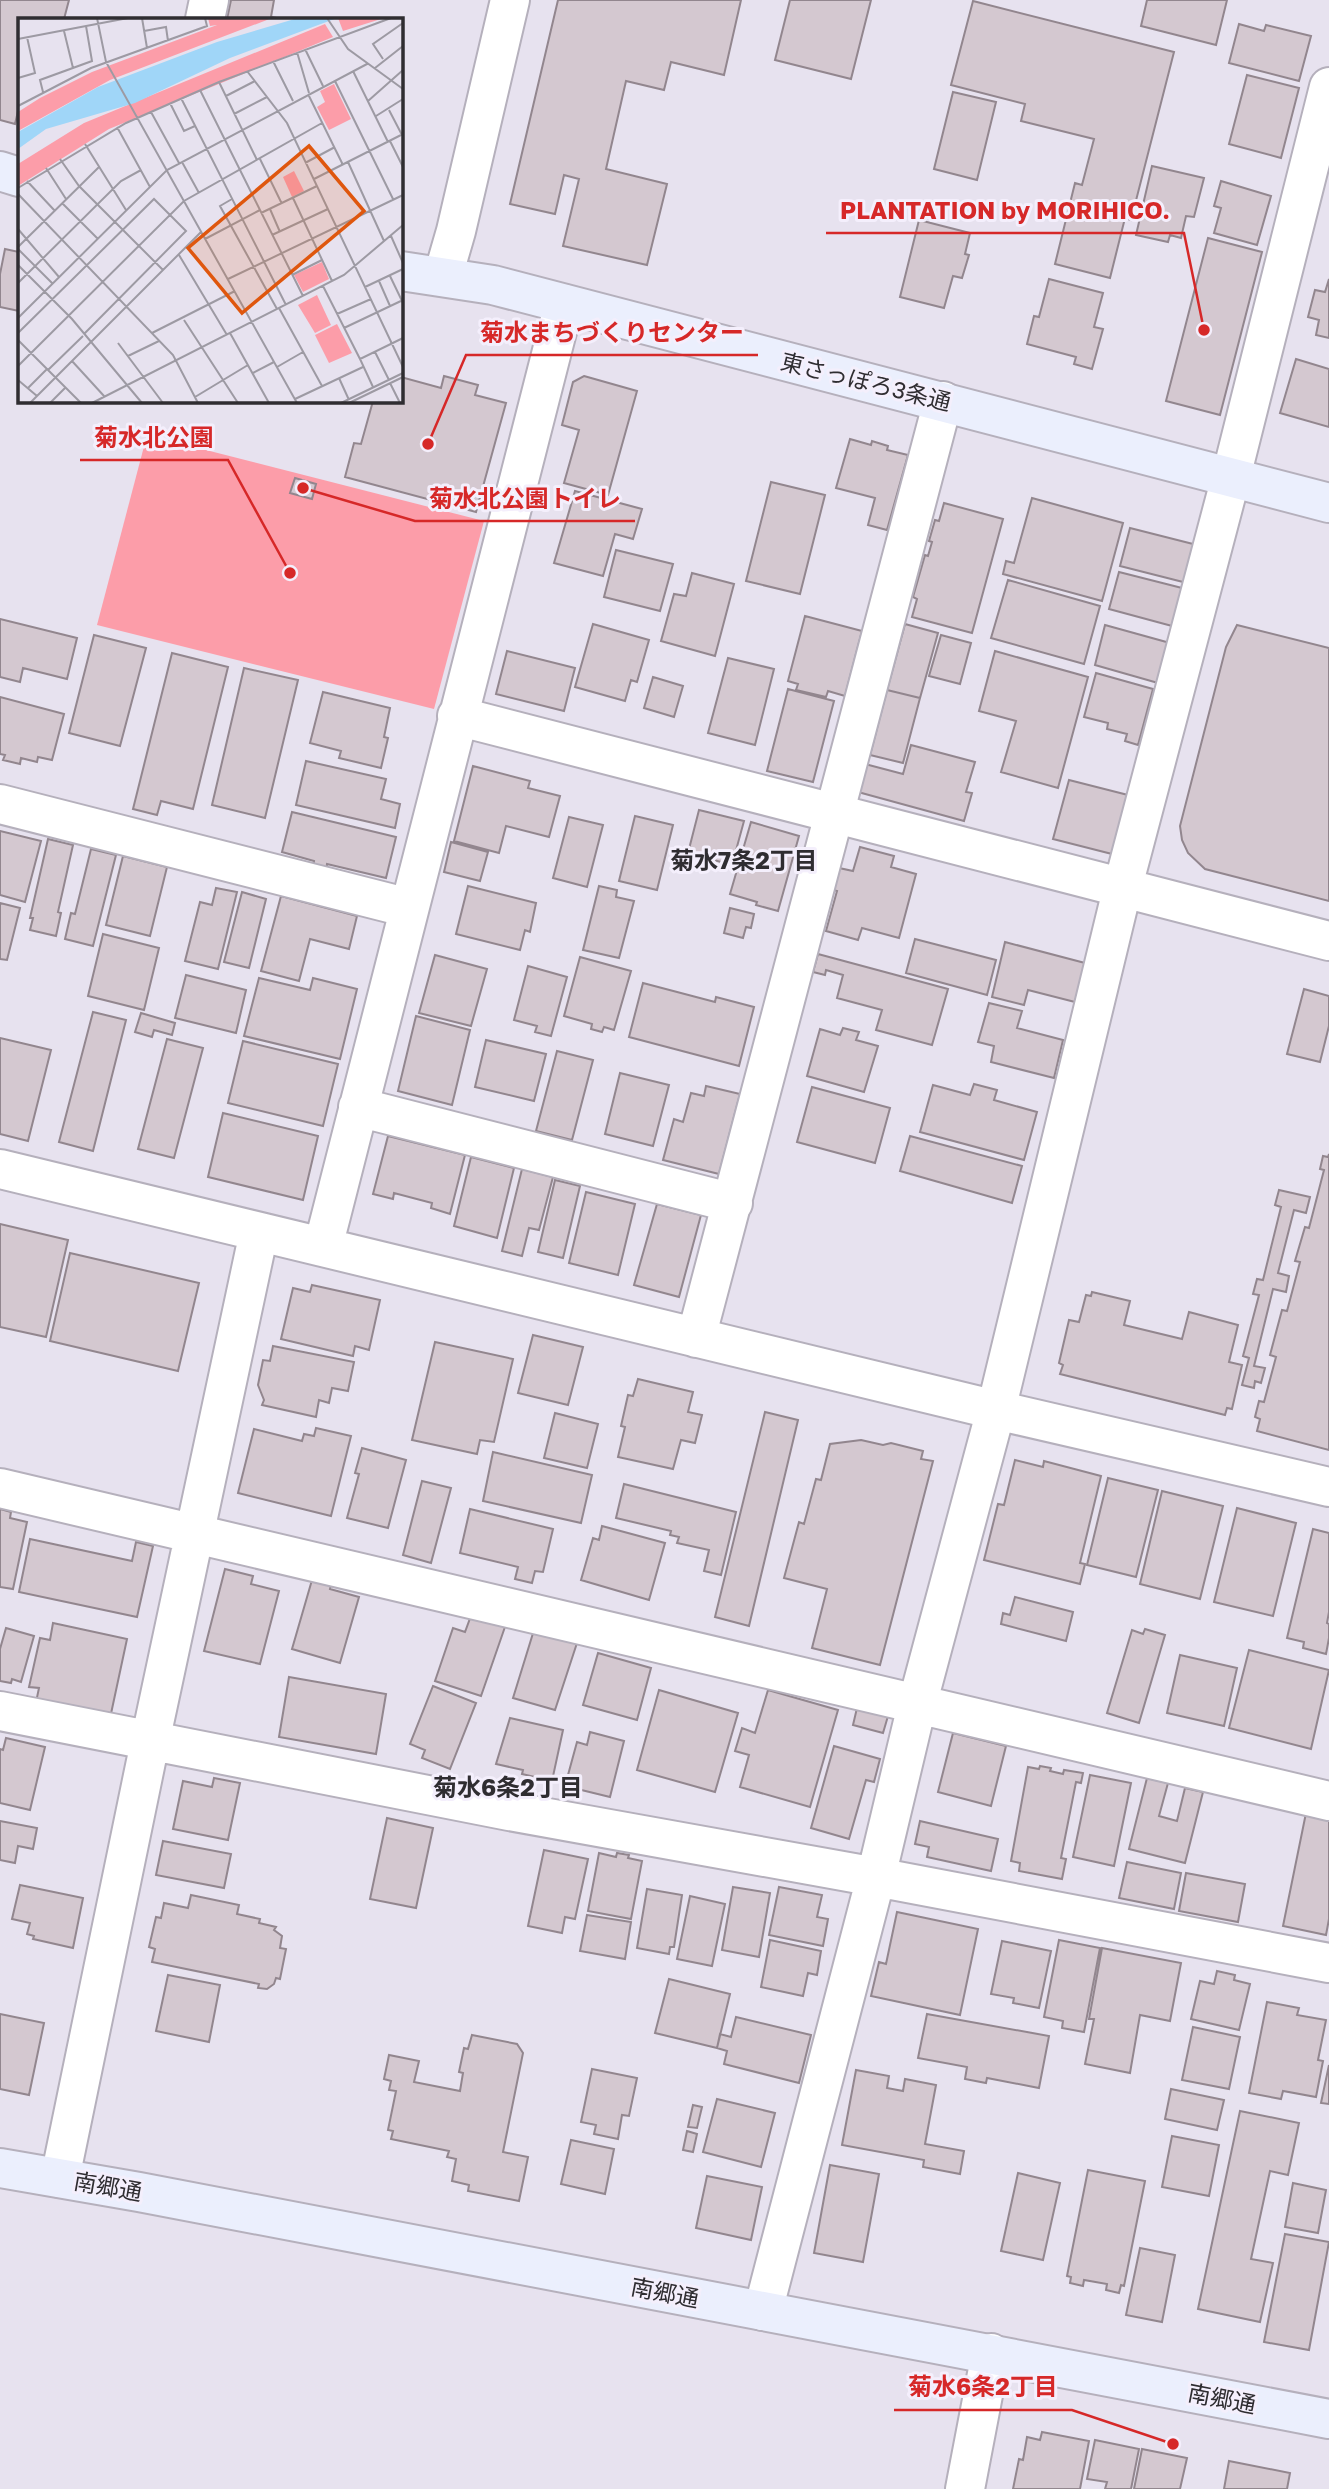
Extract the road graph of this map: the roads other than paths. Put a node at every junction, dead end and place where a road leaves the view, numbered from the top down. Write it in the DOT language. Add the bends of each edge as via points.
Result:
graph roads {
  1 [pos="209,0"];
  2 [pos="510,0"];
  3 [pos="205,18"];
  4 [pos="1329,87"];
  5 [pos="0,171"];
  6 [pos="18,177"];
  7 [pos="402,271"];
  8 [pos="443,276"];
  9 [pos="564,304"];
  10 [pos="943,401"];
  11 [pos="1231,477"];
  12 [pos="1329,503"];
  13 [pos="457,716"];
  14 [pos="0,804"];
  15 [pos="834,812"];
  16 [pos="1123,886"];
  17 [pos="409,908"];
  18 [pos="1329,941"];
  19 [pos="358,1107"];
  20 [pos="0,1169"];
  21 [pos="733,1203"];
  22 [pos="258,1232"];
  23 [pos="323,1247"];
  24 [pos="696,1338"];
  25 [pos="996,1410"];
  26 [pos="1329,1487"];
  27 [pos="0,1488"];
  28 [pos="194,1532"];
  29 [pos="917,1705"];
  30 [pos="0,1711"];
  31 [pos="150,1742"];
  32 [pos="1329,1801"];
  33 [pos="876,1877"];
  34 [pos="1329,1963"];
  35 [pos="0,2168"];
  36 [pos="60,2178"];
  37 [pos="764,2311"];
  38 [pos="991,2353"];
  39 [pos="1329,2419"];
  40 [pos="965,2489"];
  1 -- 3 [label="street"];
  2 -- 8 [label="street"];
  4 -- 11 [label="street"];
  5 -- 6 [label="street"];
  7 -- 8 [label="street, 東さっぽろ3条通"];
  8 -- 9 [label="street, 東さっぽろ3条通"];
  9 -- 10 [label="street, 東さっぽろ3条通"];
  9 -- 13 [label="street"];
  10 -- 11 [label="street, 東さっぽろ3条通"];
  10 -- 15 [label="street"];
  11 -- 12 [label="street, 東さっぽろ3条通"];
  11 -- 16 [label="street"];
  13 -- 15 [label="street"];
  13 -- 17 [label="street"];
  14 -- 17 [label="street"];
  15 -- 16 [label="street"];
  15 -- 21 [label="street"];
  16 -- 18 [label="street"];
  16 -- 25 [label="street"];
  17 -- 19 [label="street"];
  19 -- 21 [label="street"];
  19 -- 23 [label="street"];
  20 -- 22 [label="street"];
  21 -- 24 [label="street"];
  22 -- 23 [label="street"];
  22 -- 28 [label="street"];
  23 -- 24 [label="street"];
  24 -- 25 [label="street"];
  25 -- 26 [label="street"];
  25 -- 29 [label="street"];
  27 -- 28 [label="street"];
  28 -- 29 [label="street"];
  28 -- 31 [label="street"];
  29 -- 32 [label="street"];
  29 -- 33 [label="street"];
  30 -- 31 [label="street"];
  31 -- 33 [label="street"];
  31 -- 36 [label="street"];
  33 -- 34 [label="street"];
  33 -- 37 [label="street"];
  35 -- 36 [label="street, 南郷通"];
  36 -- 37 [label="street, 南郷通"];
  37 -- 38 [label="street, 南郷通"];
  38 -- 39 [label="street, 南郷通"];
  38 -- 40 [label="street"];
}
